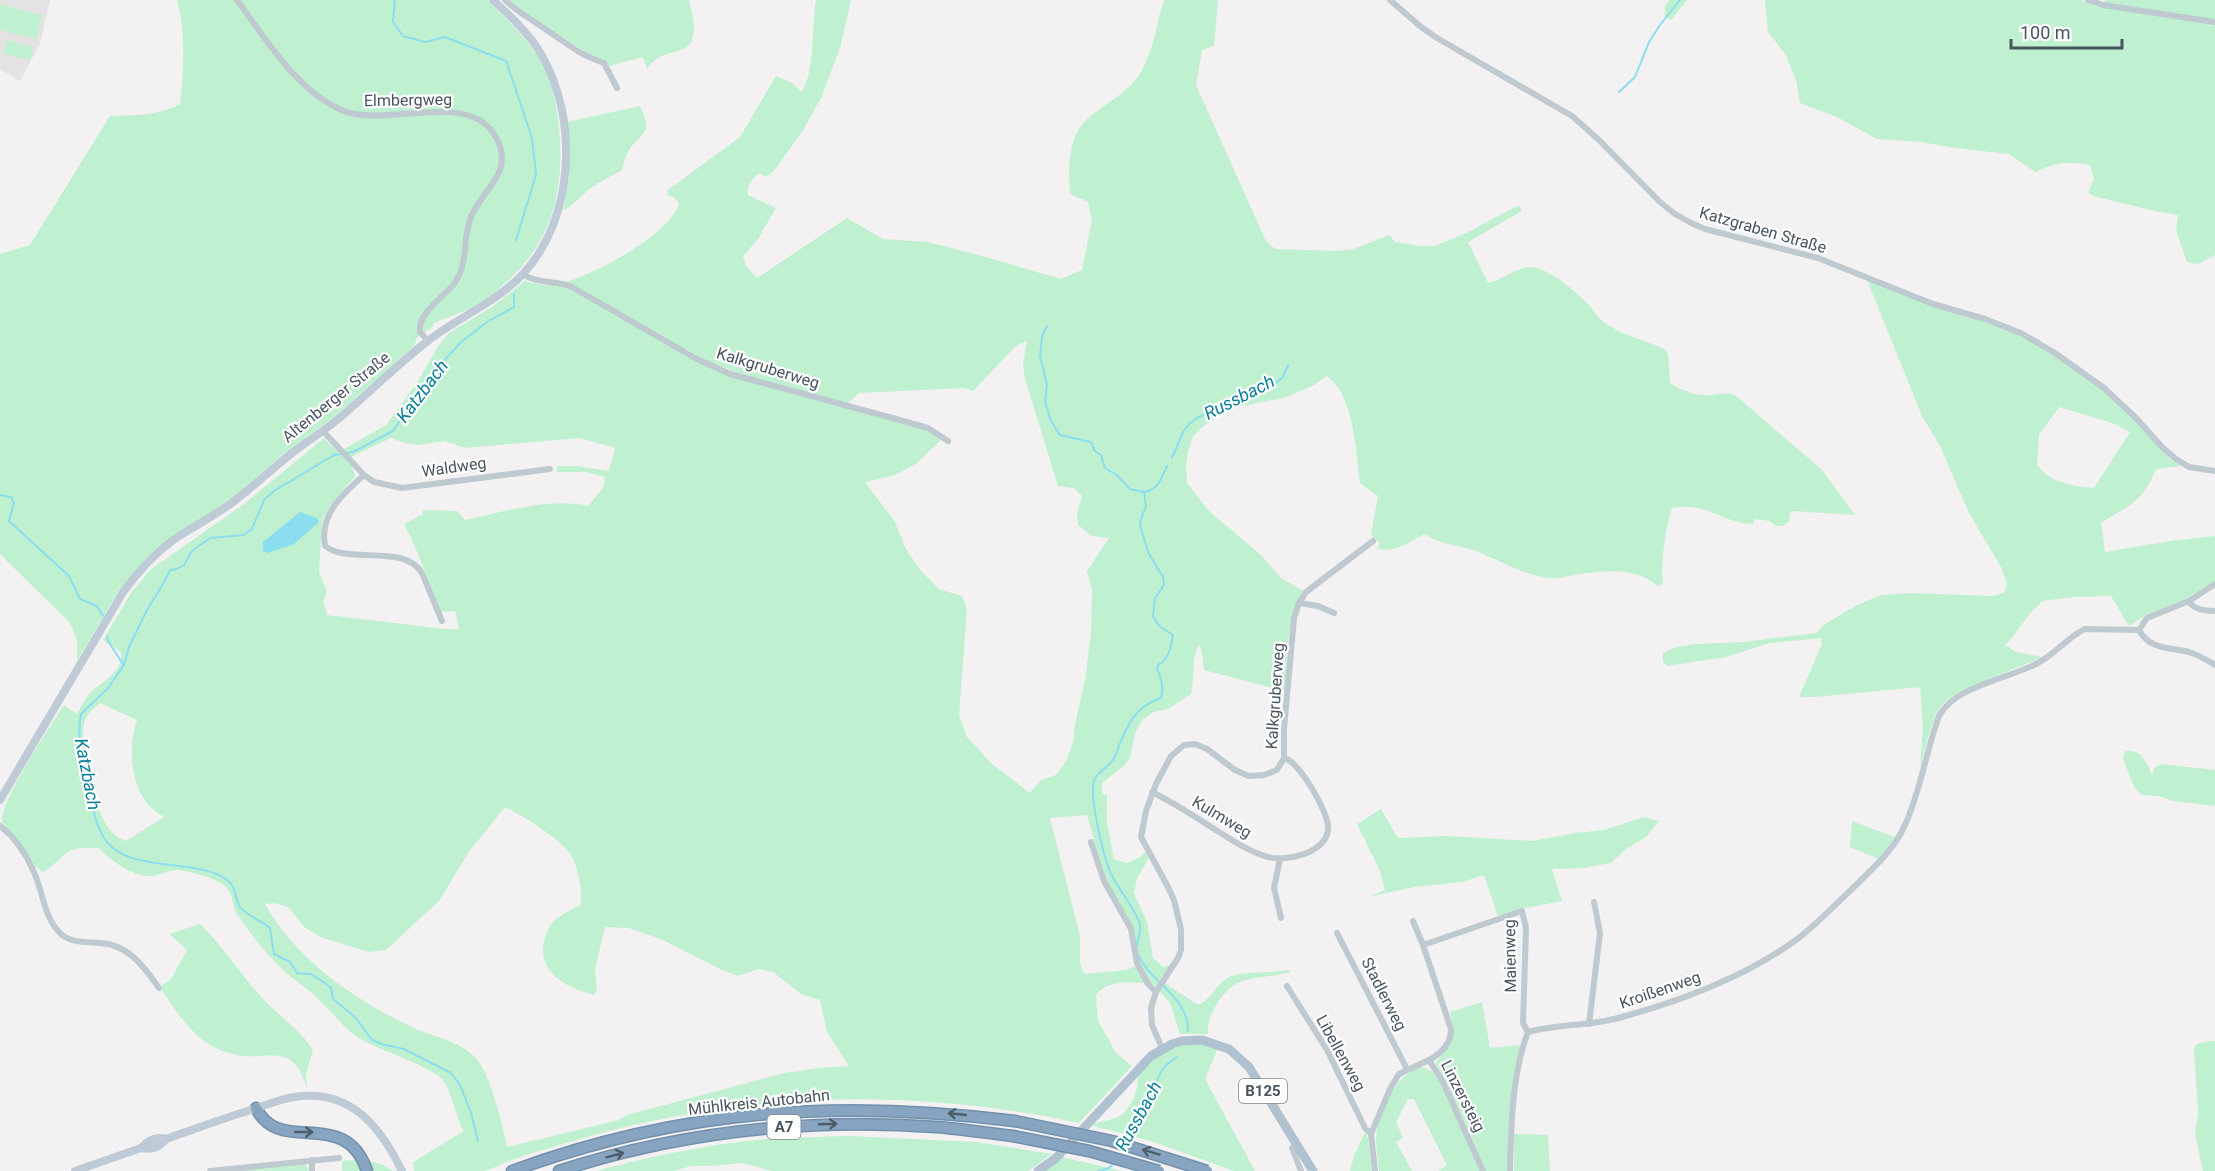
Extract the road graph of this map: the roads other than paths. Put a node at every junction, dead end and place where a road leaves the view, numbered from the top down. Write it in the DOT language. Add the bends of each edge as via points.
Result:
graph roads {
  1 [pos="237,0"];
  2 [pos="493,0"];
  3 [pos="505,0"];
  4 [pos="1390,0"];
  5 [pos="2088,0"];
  6 [pos="2215,22"];
  7 [pos="617,88"];
  8 [pos="523,274"];
  9 [pos="428,341"];
  10 [pos="323,431"];
  11 [pos="948,441"];
  12 [pos="550,469"];
  13 [pos="2215,471"];
  14 [pos="364,475"];
  15 [pos="1373,541"];
  16 [pos="2215,584"];
  17 [pos="2189,601"];
  18 [pos="1299,603"];
  19 [pos="2215,610"];
  20 [pos="1334,613"];
  21 [pos="442,621"];
  22 [pos="2139,630"];
  23 [pos="2215,665"];
  24 [pos="1284,758"];
  25 [pos="1152,792"];
  26 [pos="0,800"];
  27 [pos="0,826"];
  28 [pos="1091,842"];
  29 [pos="1280,859"];
  30 [pos="1593,902"];
  31 [pos="1281,918"];
  32 [pos="1413,921"];
  33 [pos="1337,933"];
  34 [pos="1423,945"];
  35 [pos="1287,986"];
  36 [pos="159,988"];
  37 [pos="1157,991"];
  38 [pos="1589,1024"];
  39 [pos="1528,1032"];
  40 [pos="1162,1048"];
  41 [pos="1429,1060"];
  42 [pos="1407,1069"];
  43 [pos="256,1108"];
  44 [pos="1371,1134"];
  45 [pos="1292,1148"];
  46 [pos="339,1158"];
  47 [pos="312,1160"];
  48 [pos="75,1171"];
  49 [pos="210,1171"];
  50 [pos="312,1171"];
  51 [pos="368,1171"];
  52 [pos="402,1171"];
  53 [pos="512,1171"];
  54 [pos="559,1171"];
  55 [pos="1038,1171"];
  56 [pos="1160,1171"];
  57 [pos="1206,1171"];
  58 [pos="1301,1171"];
  59 [pos="1313,1171"];
  60 [pos="1375,1171"];
  61 [pos="1483,1171"];
  62 [pos="1510,1171"];
  1 -- 9 [label="street, Elmbergweg" via="298,76 339,109 366,116 464,113 477,117 494,134 501,153 499,171 471,217 459,276 421,322 420,332"];
  2 -- 8 [label="street, Altenberger Straße" via="541,53 554,82 563,127 566,161 560,207 542,248"];
  3 -- 7 [label="street" via="573,50 604,63"];
  4 -- 13 [label="street, Katzgraben Straße" via="1437,38 1572,116 1660,202 1683,219 1705,229 1818,258 1932,304 2021,333 2104,388 2176,459 2189,467"];
  5 -- 6 [label="street"];
  8 -- 9 [label="street, Altenberger Straße" via="493,300"];
  8 -- 11 [label="street, Kalkgruberweg" via="534,280 572,286 695,358 730,374 928,428"];
  9 -- 10 [label="street, Altenberger Straße"];
  10 -- 14 [label="street"];
  10 -- 26 [label="street, Altenberger Straße" via="142,568 111,612"];
  12 -- 14 [label="street, Waldweg" via="402,488 374,482"];
  14 -- 21 [label="street" via="327,516 325,546 412,562 422,573"];
  15 -- 18 [label="street" via="1306,592"];
  16 -- 17 [label="street"];
  17 -- 19 [label="street" via="2200,610"];
  17 -- 22 [label="street" via="2147,618"];
  18 -- 20 [label="street"];
  18 -- 24 [label="street, Kalkgruberweg" via="1294,618"];
  22 -- 23 [label="street" via="2155,645 2190,652"];
  22 -- 38 [label="street, Kroißenweg" via="2085,628 2036,665 1948,702 1939,716 1910,812 1898,838 1879,863 1813,926 1758,964 1718,984 1641,1012"];
  24 -- 25 [label="street, Kalkgruberweg" via="1271,773 1249,776 1234,770 1207,748 1185,745 1171,756"];
  24 -- 29 [label="street" via="1293,762 1324,809 1329,827 1325,838 1309,852"];
  25 -- 29 [label="street, Kulmweg" via="1245,848"];
  25 -- 37 [label="street, Kalkgruberweg" via="1141,837 1174,900 1181,940 1178,958"];
  27 -- 36 [label="street" via="13,838 34,871 48,913 61,934 126,951"];
  28 -- 37 [label="street" via="1104,881 1131,929 1137,963 1148,984"];
  29 -- 31 [label="street" via="1274,888"];
  30 -- 38 [label="street" via="1599,940"];
  32 -- 34 [label="street"];
  33 -- 42 [label="street, Stadlerweg"];
  34 -- 39 [label="street, Maienweg" via="1522,911 1526,928 1523,1023"];
  34 -- 41 [label="street" via="1451,1029 1449,1042"];
  35 -- 44 [label="street, Libellenweg" via="1327,1050"];
  37 -- 40 [label="street, Kalkgruberweg" via="1151,1008 1152,1025"];
  38 -- 39 [label="street, Kroißenweg"];
  39 -- 62 [label="street, Linzersteig" via="1516,1087"];
  40 -- 55 [label="main road, B125" via="1143,1063 1055,1159"];
  40 -- 59 [label="main road, B125" via="1202,1040 1221,1045 1244,1060"];
  41 -- 42 [label="street, Linzersteig"];
  41 -- 61 [label="street, Linzersteig"];
  42 -- 44 [label="street" via="1394,1081"];
  43 -- 48 [label="street" via="166,1139 154,1148 141,1148"];
  43 -- 51 [label="highway, one-way" via="264,1121 280,1130 324,1133 344,1141 360,1155"];
  43 -- 52 [label="street" via="306,1096 343,1103 379,1131"];
  44 -- 60 [label="street"];
  45 -- 58 [label="street"];
  46 -- 47 [label="street"];
  47 -- 49 [label="street"];
  47 -- 50 [label="street"];
  57 -- 53 [label="highway, Mühlkreis Autobahn / A7, one-way, bridge" via="1102,1139 1015,1121 890,1109 765,1113 705,1120 631,1135"];
  54 -- 56 [label="highway, Mühlkreis Autobahn / A7, one-way, bridge" via="672,1142 773,1128 853,1124 938,1127 1013,1136 1089,1151"];
}
